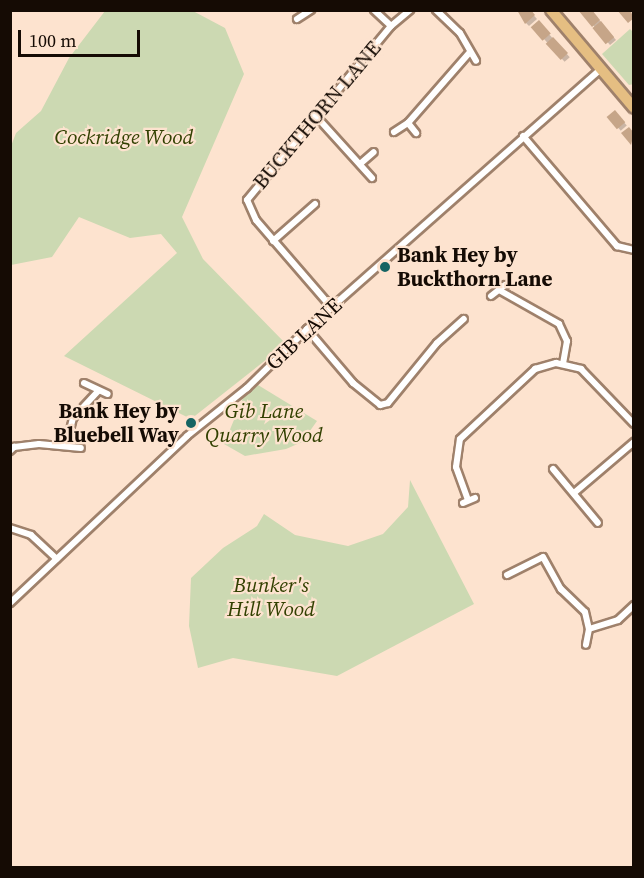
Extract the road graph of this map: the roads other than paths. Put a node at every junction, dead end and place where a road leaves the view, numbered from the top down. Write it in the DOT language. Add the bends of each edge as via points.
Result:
graph roads {
  1 [pos="310,10"];
  2 [pos="374,10"];
  3 [pos="410,10"];
  4 [pos="435,10"];
  5 [pos="551,10"];
  6 [pos="297,19"];
  7 [pos="391,26"];
  8 [pos="470,52"];
  9 [pos="476,61"];
  10 [pos="600,69"];
  11 [pos="632,104"];
  12 [pos="315,115"];
  13 [pos="408,123"];
  14 [pos="394,132"];
  15 [pos="416,133"];
  16 [pos="523,136"];
  17 [pos="374,152"];
  18 [pos="360,164"];
  19 [pos="372,178"];
  20 [pos="315,204"];
  21 [pos="273,241"];
  22 [pos="633,250"];
  23 [pos="506,285"];
  24 [pos="499,290"];
  25 [pos="491,296"];
  26 [pos="332,308"];
  27 [pos="464,319"];
  28 [pos="307,329"];
  29 [pos="563,364"];
  30 [pos="84,383"];
  31 [pos="98,391"];
  32 [pos="108,394"];
  33 [pos="633,424"];
  34 [pos="10,439"];
  35 [pos="633,442"];
  36 [pos="66,446"];
  37 [pos="81,448"];
  38 [pos="12,449"];
  39 [pos="553,469"];
  40 [pos="574,493"];
  41 [pos="469,500"];
  42 [pos="598,523"];
  43 [pos="10,528"];
  44 [pos="57,559"];
  45 [pos="507,575"];
  46 [pos="10,603"];
  47 [pos="633,605"];
  48 [pos="589,629"];
  49 [pos="586,645"];
  1 -- 6 [label="street"];
  2 -- 7 [label="street"];
  3 -- 7 [label="street, BUCKTHORN LANE"];
  4 -- 8 [label="street" via="460,33"];
  5 -- 10 [label="main road"];
  7 -- 12 [label="street, BUCKTHORN LANE"];
  8 -- 9 [label="street"];
  8 -- 13 [label="street"];
  10 -- 11 [label="main road"];
  10 -- 16 [label="street, GIB LANE"];
  12 -- 18 [label="street"];
  12 -- 21 [label="street, BUCKTHORN LANE" via="247,200 249,209"];
  13 -- 14 [label="street"];
  13 -- 15 [label="street"];
  16 -- 22 [label="street" via="617,246"];
  16 -- 26 [label="street, GIB LANE"];
  17 -- 18 [label="street"];
  18 -- 19 [label="street"];
  20 -- 21 [label="street"];
  21 -- 26 [label="street, BUCKTHORN LANE"];
  23 -- 24 [label="street"];
  24 -- 25 [label="street"];
  24 -- 29 [label="street" via="560,324 567,340"];
  26 -- 28 [label="street, GIB LANE"];
  27 -- 28 [label="street" via="437,343 388,404 380,405 354,383"];
  28 -- 44 [label="street, GIB LANE"];
  29 -- 33 [label="street" via="587,372"];
  29 -- 41 [label="street" via="548,364 529,372 464,434 456,459"];
  30 -- 31 [label="street"];
  31 -- 32 [label="street"];
  31 -- 36 [label="street" via="73,418"];
  34 -- 38 [label="street"];
  35 -- 40 [label="street"];
  36 -- 37 [label="street"];
  36 -- 38 [label="street"];
  39 -- 40 [label="street"];
  40 -- 42 [label="street"];
  43 -- 44 [label="street" via="30,535"];
  44 -- 46 [label="street, GIB LANE"];
  45 -- 48 [label="street" via="543,557 561,589 585,612"];
  47 -- 48 [label="street" via="618,620"];
  48 -- 49 [label="street"];
}
